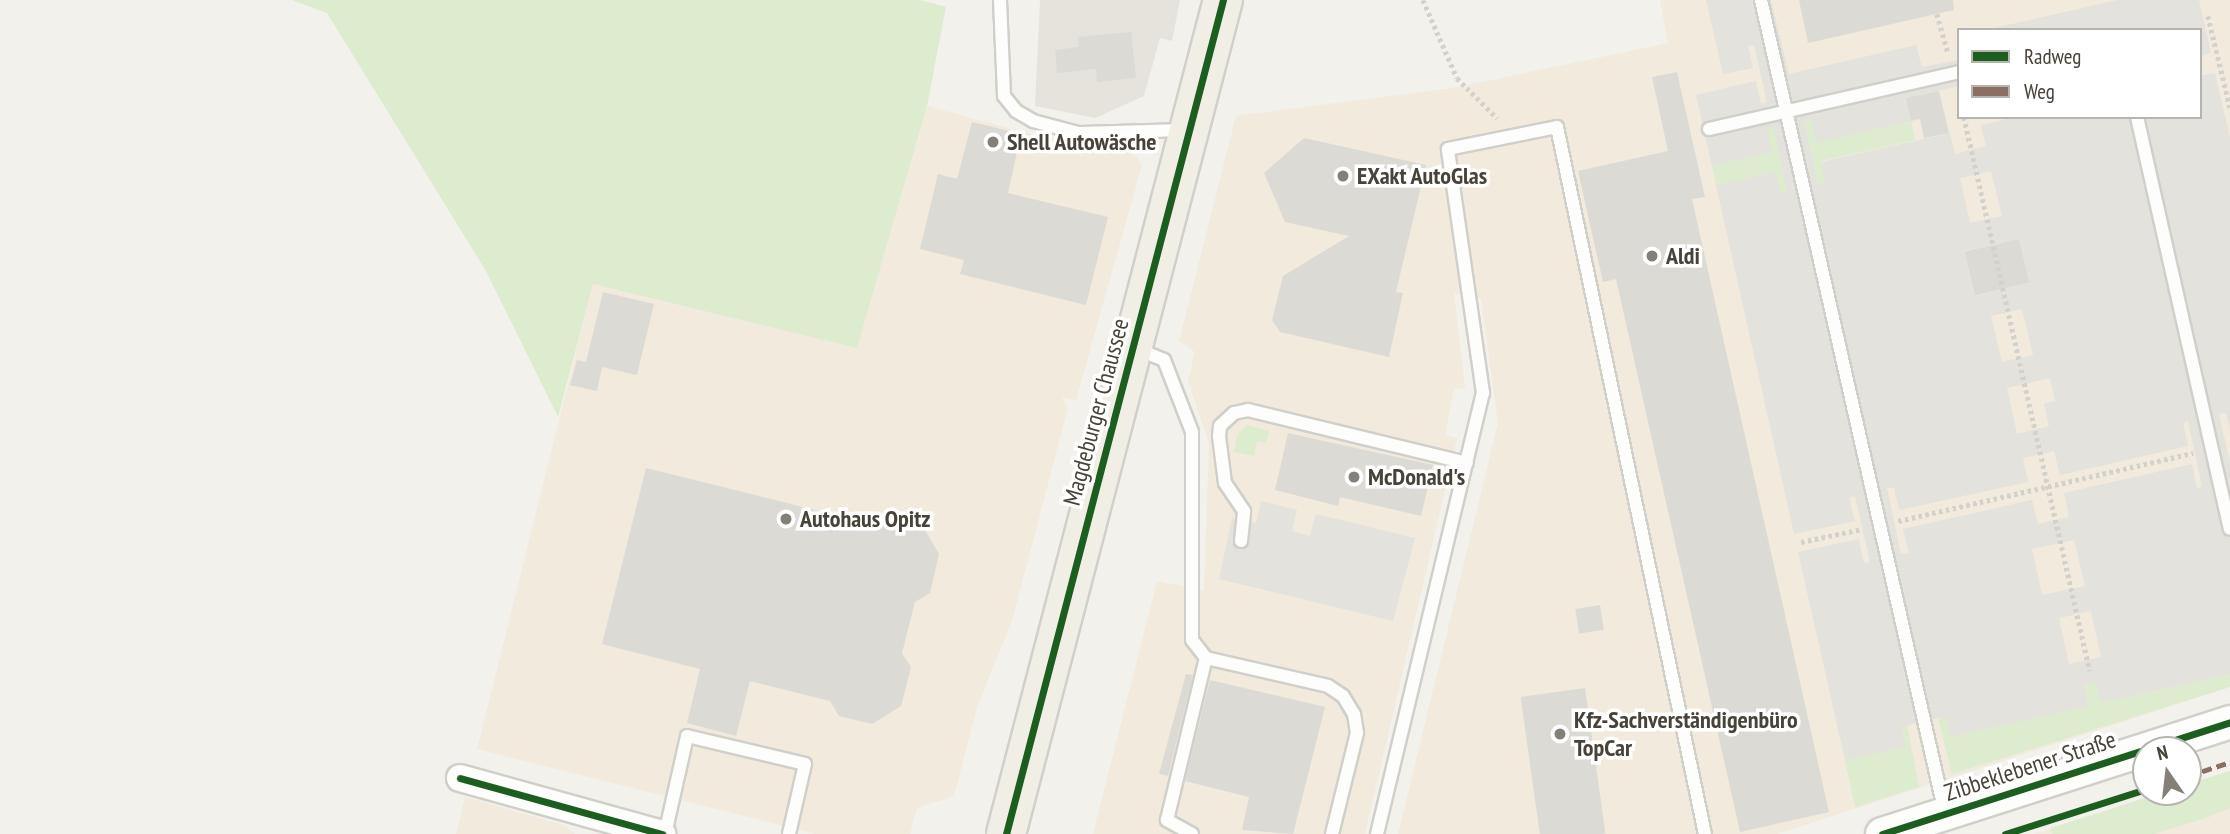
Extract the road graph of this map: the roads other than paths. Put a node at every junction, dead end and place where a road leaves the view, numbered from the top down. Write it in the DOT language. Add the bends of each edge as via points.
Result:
graph roads {
  1 [pos="1000,0"];
  2 [pos="1223,0"];
  3 [pos="1761,0"];
  4 [pos="1957,72"];
  5 [pos="1787,111"];
  6 [pos="2137,119"];
  7 [pos="1709,129"];
  8 [pos="1190,131"];
  9 [pos="1134,347"];
  10 [pos="1467,463"];
  11 [pos="2230,529"];
  12 [pos="1241,541"];
  13 [pos="1206,658"];
  14 [pos="2230,722"];
  15 [pos="460,778"];
  16 [pos="1945,814"];
  17 [pos="664,834"];
  18 [pos="789,834"];
  19 [pos="1006,834"];
  20 [pos="1192,834"];
  21 [pos="1332,834"];
  22 [pos="1377,834"];
  23 [pos="1704,834"];
  24 [pos="1882,834"];
  1 -- 8 [label="lane" via="1004,96 1016,111 1033,121 1078,133"];
  2 -- 8 [label="main road, Magdeburger Chaussee"];
  3 -- 5 [label="lane"];
  4 -- 5 [label="lane"];
  5 -- 7 [label="lane"];
  5 -- 16 [label="lane"];
  6 -- 11 [label="lane"];
  8 -- 9 [label="main road, Magdeburger Chaussee"];
  9 -- 13 [label="lane" via="1164,360 1192,432 1189,625 1192,640"];
  9 -- 19 [label="main road, Magdeburger Chaussee"];
  10 -- 12 [label="lane" via="1248,410 1234,413 1220,426 1219,436 1225,483 1244,512"];
  10 -- 22 [label="lane"];
  10 -- 23 [label="lane" via="1483,393 1448,149 1557,127"];
  13 -- 20 [label="lane" via="1167,820"];
  13 -- 21 [label="lane" via="1328,686 1343,696 1357,733"];
  14 -- 16 [label="street, Zibbeklebener Straße"];
  15 -- 17 [label="street"];
  16 -- 24 [label="street, Zibbeklebener Straße"];
  17 -- 18 [label="lane" via="687,736 805,764"];
}
